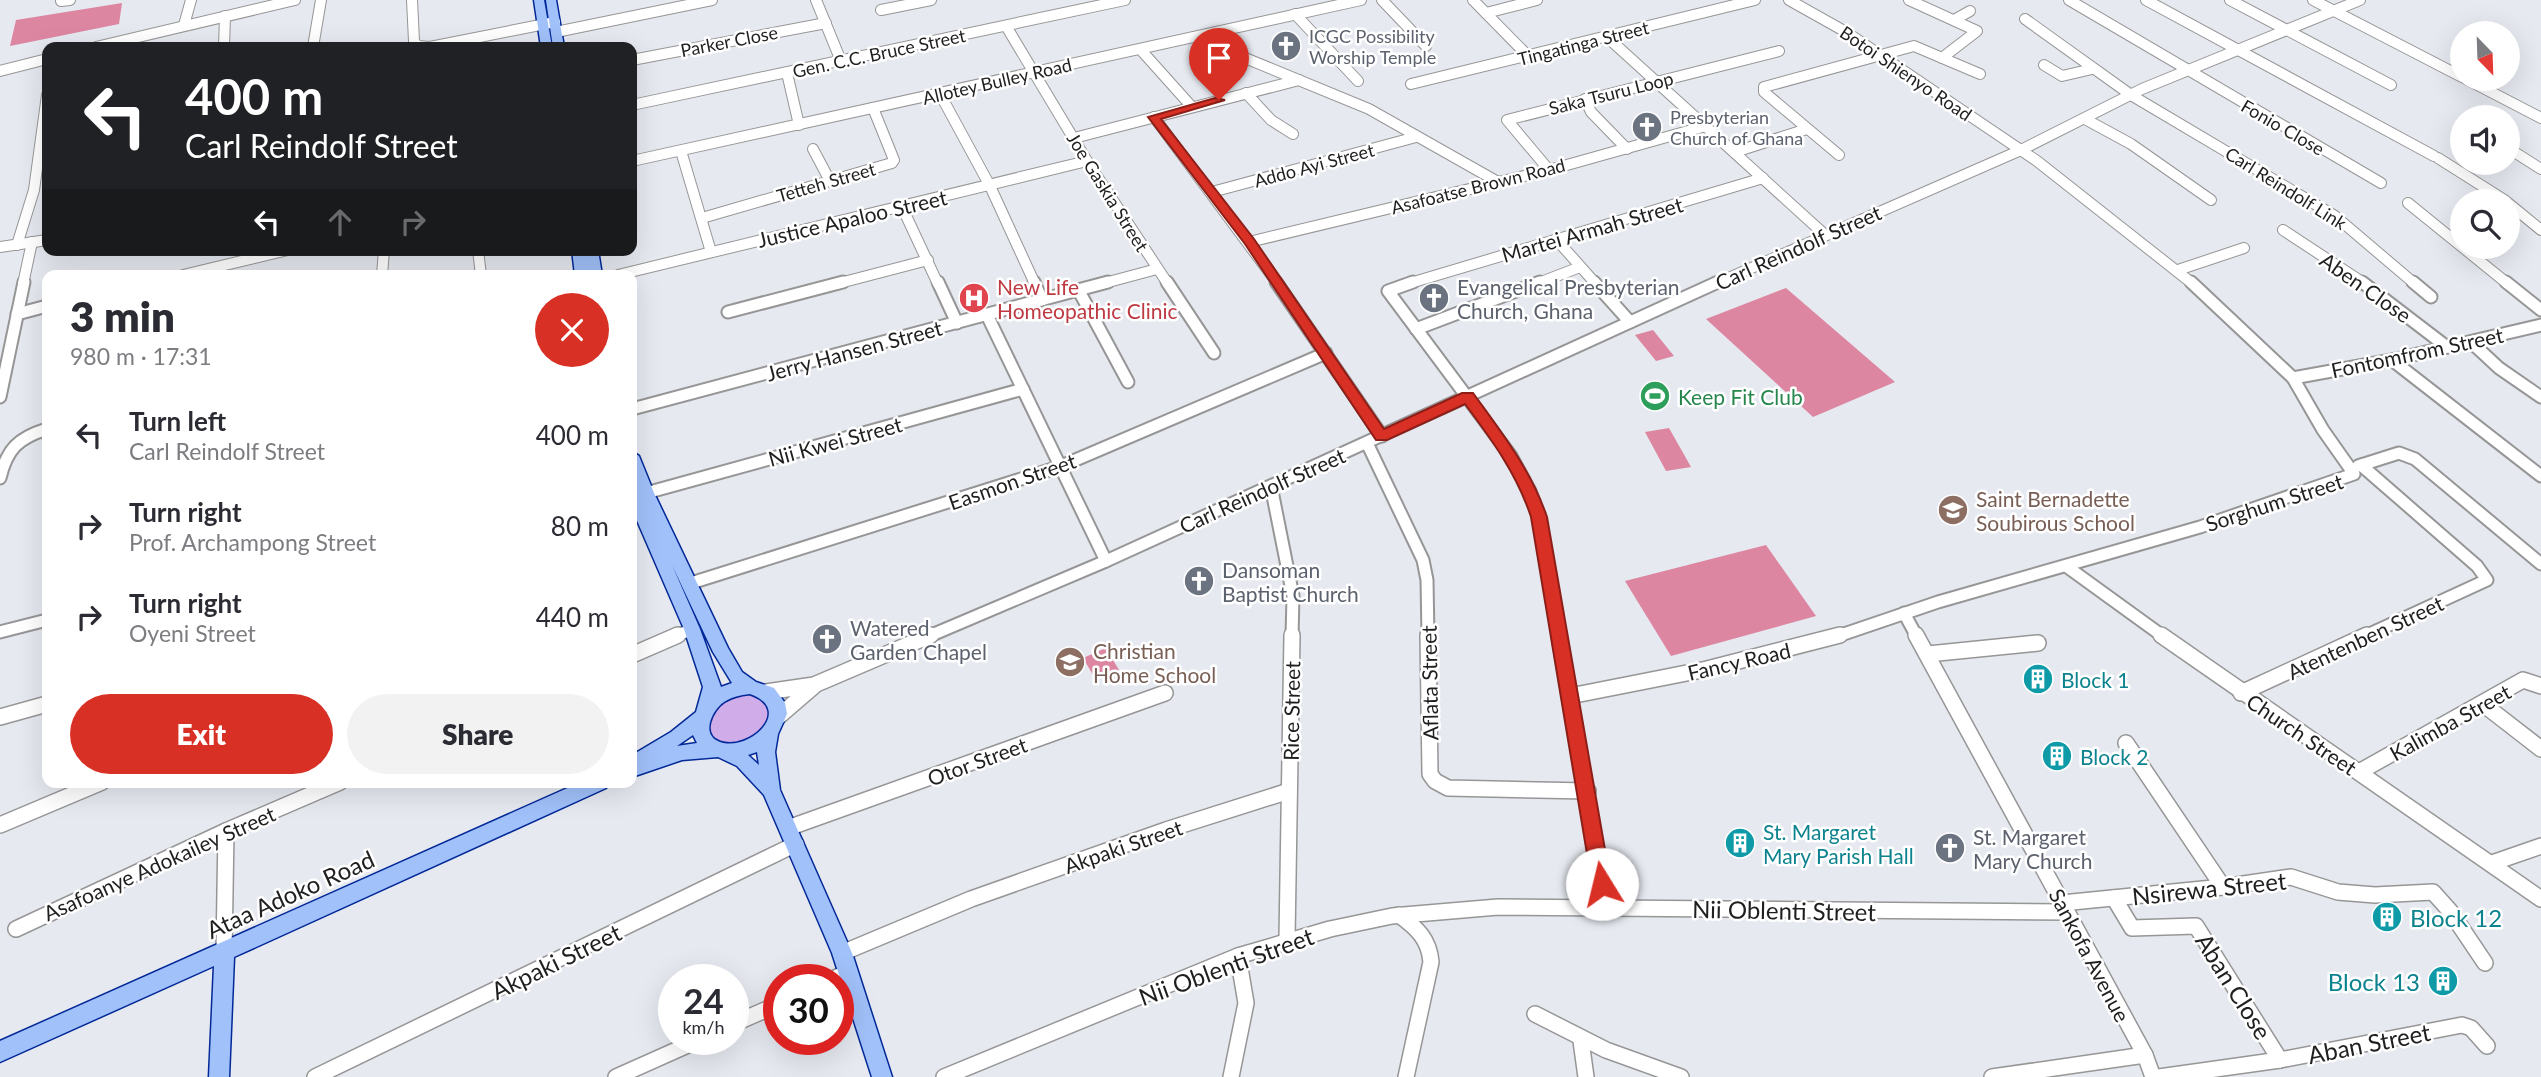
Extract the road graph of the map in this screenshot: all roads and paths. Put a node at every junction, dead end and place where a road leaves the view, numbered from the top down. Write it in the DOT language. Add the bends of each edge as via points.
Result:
graph roads {
  1 [pos="191,0"];
  2 [pos="295,0"];
  3 [pos="321,0"];
  4 [pos="412,0"];
  5 [pos="539,0"];
  6 [pos="551,0"];
  7 [pos="644,0"];
  8 [pos="712,0"];
  9 [pos="816,0"];
  10 [pos="931,0"];
  11 [pos="1125,0"];
  12 [pos="1362,0"];
  13 [pos="1382,0"];
  14 [pos="1473,0"];
  15 [pos="1537,0"];
  16 [pos="1755,0"];
  17 [pos="1791,0"];
  18 [pos="1909,0"];
  19 [pos="2069,0"];
  20 [pos="2146,0"];
  21 [pos="2230,0"];
  22 [pos="2314,0"];
  23 [pos="2360,0"];
  24 [pos="881,10"];
  25 [pos="1970,10"];
  26 [pos="2335,12"];
  27 [pos="1486,13"];
  28 [pos="648,14"];
  29 [pos="1295,14"];
  30 [pos="225,16"];
  31 [pos="2025,19"];
  32 [pos="1954,20"];
  33 [pos="826,23"];
  34 [pos="184,25"];
  35 [pos="552,26"];
  36 [pos="1006,26"];
  37 [pos="2284,30"];
  38 [pos="152,34"];
  39 [pos="1194,37"];
  40 [pos="1607,37"];
  41 [pos="118,42"];
  42 [pos="151,42"];
  43 [pos="225,42"];
  44 [pos="314,42"];
  45 [pos="415,42"];
  46 [pos="474,42"];
  47 [pos="548,42"];
  48 [pos="557,42"];
  49 [pos="1426,46"];
  50 [pos="1140,48"];
  51 [pos="1779,51"];
  52 [pos="2234,51"];
  53 [pos="1880,55"];
  54 [pos="1530,57"];
  55 [pos="1942,58"];
  56 [pos="637,59"];
  57 [pos="42,60"];
  58 [pos="841,61"];
  59 [pos="2044,65"];
  60 [pos="2092,69"];
  61 [pos="0,71"];
  62 [pos="2186,71"];
  63 [pos="2450,71"];
  64 [pos="1033,72"];
  65 [pos="787,73"];
  66 [pos="1980,74"];
  67 [pos="1300,80"];
  68 [pos="1358,81"];
  69 [pos="1658,82"];
  70 [pos="1411,85"];
  71 [pos="2391,85"];
  72 [pos="2490,91"];
  73 [pos="940,93"];
  74 [pos="1246,93"];
  75 [pos="2131,95"];
  76 [pos="1585,99"];
  77 [pos="637,104"];
  78 [pos="1192,107"];
  79 [pos="873,108"];
  80 [pos="1154,117"];
  81 [pos="2541,117"];
  82 [pos="2085,120"];
  83 [pos="799,125"];
  84 [pos="1706,126"];
  85 [pos="1807,129"];
  86 [pos="42,131"];
  87 [pos="1293,134"];
  88 [pos="1416,137"];
  89 [pos="1074,138"];
  90 [pos="813,149"];
  91 [pos="1627,149"];
  92 [pos="681,150"];
  93 [pos="2021,150"];
  94 [pos="1735,152"];
  95 [pos="1839,155"];
  96 [pos="2520,156"];
  97 [pos="637,161"];
  98 [pos="1087,161"];
  99 [pos="2541,169"];
  100 [pos="1549,170"];
  101 [pos="1762,178"];
  102 [pos="830,181"];
  103 [pos="1498,182"];
  104 [pos="2381,183"];
  105 [pos="990,186"];
  106 [pos="42,188"];
  107 [pos="2486,189"];
  108 [pos="34,190"];
  109 [pos="1212,192"];
  110 [pos="2211,200"];
  111 [pos="2408,203"];
  112 [pos="902,206"];
  113 [pos="2520,211"];
  114 [pos="702,218"];
  115 [pos="2536,221"];
  116 [pos="2284,230"];
  117 [pos="2541,230"];
  118 [pos="1824,234"];
  119 [pos="1556,239"];
  120 [pos="42,241"];
  121 [pos="32,242"];
  122 [pos="1250,242"];
  123 [pos="17,245"];
  124 [pos="0,247"];
  125 [pos="2244,248"];
  126 [pos="711,252"];
  127 [pos="263,256"];
  128 [pos="928,260"];
  129 [pos="1580,267"];
  130 [pos="1157,269"];
  131 [pos="204,270"];
  132 [pos="637,270"];
  133 [pos="2178,270"];
  134 [pos="1079,291"];
  135 [pos="2431,297"];
  136 [pos="1042,300"];
  137 [pos="42,307"];
  138 [pos="2541,310"];
  139 [pos="727,312"];
  140 [pos="17,313"];
  141 [pos="988,315"];
  142 [pos="1630,322"];
  143 [pos="957,323"];
  144 [pos="2541,325"];
  145 [pos="1416,329"];
  146 [pos="2471,342"];
  147 [pos="2448,347"];
  148 [pos="1326,353"];
  149 [pos="1214,354"];
  150 [pos="2392,360"];
  151 [pos="2292,378"];
  152 [pos="1128,382"];
  153 [pos="1023,389"];
  154 [pos="0,397"];
  155 [pos="1467,397"];
  156 [pos="2541,397"];
  157 [pos="637,408"];
  158 [pos="42,431"];
  159 [pos="1382,436"];
  160 [pos="1367,443"];
  161 [pos="2356,466"];
  162 [pos="1059,467"];
  163 [pos="2541,476"];
  164 [pos="0,478"];
  165 [pos="1271,486"];
  166 [pos="639,492"];
  167 [pos="1106,561"];
  168 [pos="2541,564"];
  169 [pos="2066,566"];
  170 [pos="688,584"];
  171 [pos="1904,613"];
  172 [pos="42,621"];
  173 [pos="692,629"];
  174 [pos="0,632"];
  175 [pos="2038,643"];
  176 [pos="637,653"];
  177 [pos="1928,654"];
  178 [pos="814,685"];
  179 [pos="2541,685"];
  180 [pos="758,690"];
  181 [pos="1165,693"];
  182 [pos="2241,693"];
  183 [pos="1570,696"];
  184 [pos="2483,704"];
  185 [pos="42,705"];
  186 [pos="704,712"];
  187 [pos="0,717"];
  188 [pos="778,717"];
  189 [pos="769,733"];
  190 [pos="2126,743"];
  191 [pos="2541,749"];
  192 [pos="722,751"];
  193 [pos="637,764"];
  194 [pos="637,766"];
  195 [pos="2359,772"];
  196 [pos="88,788"];
  197 [pos="326,788"];
  198 [pos="587,788"];
  199 [pos="771,790"];
  200 [pos="1289,791"];
  201 [pos="1587,791"];
  202 [pos="0,825"];
  203 [pos="226,831"];
  204 [pos="792,836"];
  205 [pos="2541,846"];
  206 [pos="2492,863"];
  207 [pos="2223,887"];
  208 [pos="2114,898"];
  209 [pos="2541,899"];
  210 [pos="1605,907"];
  211 [pos="2064,908"];
  212 [pos="1399,915"];
  213 [pos="16,929"];
  214 [pos="1287,938"];
  215 [pos="224,952"];
  216 [pos="842,953"];
  217 [pos="1238,956"];
  218 [pos="2485,963"];
  219 [pos="841,964"];
  220 [pos="854,1010"];
  221 [pos="1535,1014"];
  222 [pos="1581,1041"];
  223 [pos="2487,1046"];
  224 [pos="0,1052"];
  225 [pos="665,1055"];
  226 [pos="2145,1055"];
  227 [pos="2280,1060"];
  228 [pos="219,1077"];
  229 [pos="315,1077"];
  230 [pos="616,1077"];
  231 [pos="882,1077"];
  232 [pos="944,1077"];
  233 [pos="1231,1077"];
  234 [pos="1406,1077"];
  235 [pos="1586,1077"];
  236 [pos="1681,1077"];
  237 [pos="1992,1077"];
  238 [pos="2156,1077"];
  1 -- 34 [label="street"];
  2 -- 30 [label="street"];
  3 -- 44 [label="street"];
  4 -- 45 [label="street"];
  5 -- 35 [label="main road"];
  6 -- 35 [label="main road"];
  7 -- 28 [label="street"];
  8 -- 28 [label="street"];
  9 -- 33 [label="street"];
  10 -- 24 [label="street"];
  11 -- 36 [label="street, Gen. C.C. Bruce Street"];
  12 -- 29 [label="street, Allotey Bulley Road"];
  13 -- 49 [label="street"];
  14 -- 27 [label="street"];
  15 -- 27 [label="street"];
  16 -- 40 [label="street, Tingatinga Street"];
  17 -- 53 [label="street, Botoi Shienyo Road"];
  18 -- 32 [label="street"];
  19 -- 62 [label="street, Fonio Close"];
  20 -- 52 [label="street"];
  21 -- 37 [label="street"];
  22 -- 26 [label="street"];
  23 -- 26 [label="street, Carl Reindolf Street"];
  25 -- 32 [label="street"];
  26 -- 37 [label="street, Carl Reindolf Street"];
  26 -- 63 [label="street"];
  27 -- 54 [label="street"];
  28 -- 35 [label="street"];
  29 -- 39 [label="street, Allotey Bulley Road"];
  29 -- 68 [label="street"];
  30 -- 34 [label="street"];
  30 -- 43 [label="street"];
  31 -- 60 [label="street, Carl Reindolf Link"];
  32 -- 55 [label="street" via="1977,31"];
  33 -- 56 [label="street, Parker Close"];
  33 -- 58 [label="street"];
  34 -- 38 [label="street"];
  35 -- 46 [label="street"];
  35 -- 47 [label="main road"];
  35 -- 48 [label="main road"];
  36 -- 58 [label="street, Gen. C.C. Bruce Street"];
  36 -- 64 [label="street, Joe Gaskia Street"];
  37 -- 52 [label="street, Carl Reindolf Street"];
  37 -- 71 [label="street"];
  38 -- 41 [label="street"];
  38 -- 42 [label="street"];
  39 -- 50 [label="street, Allotey Bulley Road"];
  39 -- 67 [label="street"];
  40 -- 54 [label="street, Tingatinga Street"];
  40 -- 69 [label="street"];
  50 -- 64 [label="street, Allotey Bulley Road"];
  50 -- 78 [label="street"];
  51 -- 69 [label="street, Saka Tsuru Loop"];
  52 -- 62 [label="street, Carl Reindolf Street"];
  52 -- 107 [label="street" via="2436,157"];
  53 -- 55 [label="street" via="1914,46"];
  53 -- 85 [label="street" via="1764,88"];
  53 -- 93 [label="street, Botoi Shienyo Road"];
  54 -- 70 [label="street, Tingatinga Street"];
  55 -- 66 [label="street"];
  57 -- 61 [label="street"];
  58 -- 65 [label="street, Gen. C.C. Bruce Street"];
  59 -- 60 [label="street" via="2062,76"];
  60 -- 75 [label="street, Carl Reindolf Link"];
  62 -- 75 [label="street, Carl Reindolf Street"];
  62 -- 104 [label="street, Fonio Close"];
  64 -- 73 [label="street, Allotey Bulley Road"];
  64 -- 89 [label="street, Joe Gaskia Street"];
  65 -- 77 [label="street, Gen. C.C. Bruce Street"];
  65 -- 83 [label="street"];
  67 -- 74 [label="street"];
  67 -- 88 [label="street" via="1369,109"];
  69 -- 76 [label="street, Saka Tsuru Loop"];
  69 -- 84 [label="street"];
  72 -- 81 [label="street"];
  73 -- 79 [label="street, Allotey Bulley Road"];
  73 -- 105 [label="street"];
  74 -- 78 [label="street"];
  74 -- 87 [label="street" via="1271,120"];
  75 -- 82 [label="street, Carl Reindolf Street"];
  75 -- 135 [label="street, Carl Reindolf Link" via="2332,214"];
  76 -- 91 [label="street" via="1591,112"];
  76 -- 100 [label="street, Saka Tsuru Loop" via="1507,120"];
  78 -- 80 [label="street"];
  79 -- 83 [label="street, Allotey Bulley Road"];
  79 -- 102 [label="street, Tetteh Street" via="894,160"];
  80 -- 89 [label="street"];
  80 -- 109 [label="street"];
  82 -- 93 [label="street, Carl Reindolf Street"];
  82 -- 110 [label="street" via="2131,144"];
  83 -- 92 [label="street, Allotey Bulley Road"];
  84 -- 91 [label="street, Asafoatse Brown Road"];
  84 -- 94 [label="street"];
  85 -- 94 [label="street"];
  85 -- 95 [label="street"];
  86 -- 108 [label="street"];
  88 -- 103 [label="street"];
  88 -- 109 [label="street, Addo Ayi Street"];
  89 -- 98 [label="street, Joe Gaskia Street"];
  90 -- 102 [label="street"];
  91 -- 100 [label="street, Asafoatse Brown Road"];
  92 -- 97 [label="street, Allotey Bulley Road"];
  92 -- 114 [label="street"];
  93 -- 118 [label="street, Carl Reindolf Street"];
  93 -- 133 [label="street, Sorghum Street"];
  94 -- 101 [label="street"];
  96 -- 99 [label="street"];
  98 -- 105 [label="street, Justice Apaloo Street"];
  98 -- 130 [label="street, Joe Gaskia Street"];
  100 -- 103 [label="street, Asafoatse Brown Road"];
  101 -- 118 [label="street"];
  101 -- 119 [label="street, Martei Armah Street"];
  102 -- 114 [label="street, Tetteh Street"];
  103 -- 122 [label="street, Asafoatse Brown Road"];
  105 -- 112 [label="street, Justice Apaloo Street"];
  105 -- 136 [label="street"];
  106 -- 108 [label="street"];
  108 -- 123 [label="street"];
  109 -- 122 [label="street"];
  111 -- 138 [label="street"];
  112 -- 126 [label="street, Justice Apaloo Street"];
  112 -- 128 [label="street"];
  113 -- 115 [label="street"];
  114 -- 126 [label="street"];
  115 -- 117 [label="street"];
  116 -- 147 [label="street, Aben Close" via="2386,298"];
  118 -- 142 [label="street, Carl Reindolf Street"];
  119 -- 129 [label="street"];
  119 -- 145 [label="street, Martei Armah Street" via="1390,289"];
  120 -- 121 [label="street"];
  121 -- 123 [label="street"];
  121 -- 140 [label="street"];
  122 -- 148 [label="street"];
  123 -- 124 [label="street"];
  125 -- 133 [label="street"];
  126 -- 132 [label="street, Justice Apaloo Street"];
  127 -- 131 [label="street"];
  128 -- 139 [label="street"];
  128 -- 143 [label="street"];
  129 -- 142 [label="street"];
  129 -- 145 [label="street"];
  130 -- 134 [label="street, Jerry Hansen Street"];
  130 -- 149 [label="street, Joe Gaskia Street"];
  133 -- 151 [label="street, Sorghum Street"];
  134 -- 136 [label="street, Jerry Hansen Street"];
  134 -- 152 [label="street"];
  136 -- 141 [label="street, Jerry Hansen Street"];
  137 -- 140 [label="street"];
  140 -- 154 [label="street"];
  141 -- 143 [label="street, Jerry Hansen Street"];
  141 -- 153 [label="street"];
  142 -- 155 [label="street, Carl Reindolf Street"];
  143 -- 157 [label="street, Jerry Hansen Street"];
  144 -- 146 [label="street, Fontomfrom Street"];
  145 -- 155 [label="street, Martei Armah Street"];
  146 -- 147 [label="street, Fontomfrom Street"];
  146 -- 156 [label="street"];
  147 -- 150 [label="street, Fontomfrom Street"];
  148 -- 159 [label="street"];
  148 -- 162 [label="street, Easmon Street"];
  150 -- 151 [label="street, Fontomfrom Street"];
  150 -- 163 [label="street"];
  151 -- 161 [label="street, Sorghum Street" via="2323,430"];
  153 -- 162 [label="street"];
  153 -- 166 [label="street, Nii Kwei Street"];
  155 -- 159 [label="street, Carl Reindolf Street"];
  155 -- 183 [label="street, Martei Armah Street" via="1511,456 1539,517"];
  158 -- 164 [label="street" via="10,447"];
  159 -- 160 [label="street, Carl Reindolf Street"];
  160 -- 165 [label="street, Carl Reindolf Street"];
  160 -- 201 [label="street, Aflata Street" via="1423,560 1427,580 1430,774 1434,781 1448,788"];
  161 -- 168 [label="street" via="2399,453 2415,459"];
  161 -- 169 [label="street, Sorghum Street" via="2352,477"];
  161 -- 182 [label="street, Atentenben Street" via="2477,566 2487,580"];
  162 -- 167 [label="street"];
  162 -- 170 [label="street, Easmon Street"];
  165 -- 167 [label="street, Carl Reindolf Street"];
  165 -- 200 [label="street, Rice Street" via="1293,596"];
  166 -- 170 [label="main road"];
  166 -- 173 [label="main road"];
  167 -- 178 [label="street, Carl Reindolf Street"];
  169 -- 171 [label="street, Sorghum Street"];
  169 -- 182 [label="street, Church Street"];
  170 -- 180 [label="main road" via="736,677"];
  171 -- 177 [label="street, Sankofa Avenue"];
  171 -- 183 [label="street, Fancy Road" via="1826,640"];
  172 -- 174 [label="street"];
  173 -- 176 [label="street"];
  173 -- 186 [label="main road" via="712,687"];
  175 -- 177 [label="street"];
  177 -- 211 [label="street, Sankofa Avenue"];
  178 -- 180 [label="street, Carl Reindolf Street"];
  178 -- 188 [label="street, Carl Reindolf Street"];
  179 -- 184 [label="street, Kalimba Street" via="2523,680"];
  180 -- 186 [label="main road" via="726,692"];
  180 -- 188 [label="main road" via="776,701"];
  181 -- 204 [label="street, Otor Street"];
  182 -- 195 [label="street, Church Street"];
  183 -- 201 [label="street, Martei Armah Street"];
  184 -- 191 [label="street"];
  184 -- 195 [label="street, Kalimba Street"];
  185 -- 187 [label="street"];
  186 -- 192 [label="main road" via="701,736"];
  186 -- 193 [label="main road"];
  188 -- 189 [label="main road"];
  189 -- 192 [label="main road" via="753,746"];
  189 -- 199 [label="main road" via="766,752"];
  190 -- 207 [label="street"];
  192 -- 194 [label="main road" via="682,752"];
  192 -- 199 [label="main road" via="743,761"];
  195 -- 206 [label="street, Church Street"];
  196 -- 202 [label="street"];
  197 -- 203 [label="street, Asafoanye Adokailey Street"];
  198 -- 215 [label="main road, Ataa Adoko Road"];
  199 -- 204 [label="main road"];
  200 -- 214 [label="street, Rice Street"];
  200 -- 216 [label="street, Akpaki Street" via="971,899"];
  201 -- 210 [label="street, Martei Armah Street"];
  203 -- 213 [label="street, Asafoanye Adokailey Street"];
  203 -- 215 [label="street"];
  204 -- 216 [label="main road"];
  204 -- 229 [label="street, Akpaki Street"];
  205 -- 206 [label="street"];
  206 -- 209 [label="street, Church Street"];
  207 -- 208 [label="street, Nsirewa Street"];
  207 -- 218 [label="street, Nsirewa Street" via="2291,877 2338,892 2433,892"];
  208 -- 211 [label="street, Nsirewa Street"];
  208 -- 227 [label="street, Aban Close" via="2132,928 2195,925"];
  210 -- 211 [label="street, Nii Oblenti Street" via="1929,914"];
  210 -- 212 [label="street, Nii Oblenti Street" via="1488,907"];
  211 -- 226 [label="street, Sankofa Avenue"];
  212 -- 214 [label="street, Nii Oblenti Street"];
  212 -- 234 [label="street" via="1419,928 1431,948"];
  214 -- 217 [label="street, Nii Oblenti Street"];
  215 -- 224 [label="main road, Ataa Adoko Road"];
  215 -- 228 [label="main road"];
  216 -- 219 [label="main road"];
  217 -- 232 [label="street, Nii Oblenti Street"];
  217 -- 233 [label="street" via="1246,1003"];
  220 -- 231 [label="main road"];
  221 -- 222 [label="street"];
  222 -- 235 [label="street"];
  222 -- 236 [label="street"];
  223 -- 227 [label="street, Aban Street" via="2462,1025"];
  225 -- 230 [label="street"];
  226 -- 237 [label="street"];
  226 -- 238 [label="street, Sankofa Avenue"];
  227 -- 238 [label="street, Aban Street"];
}
